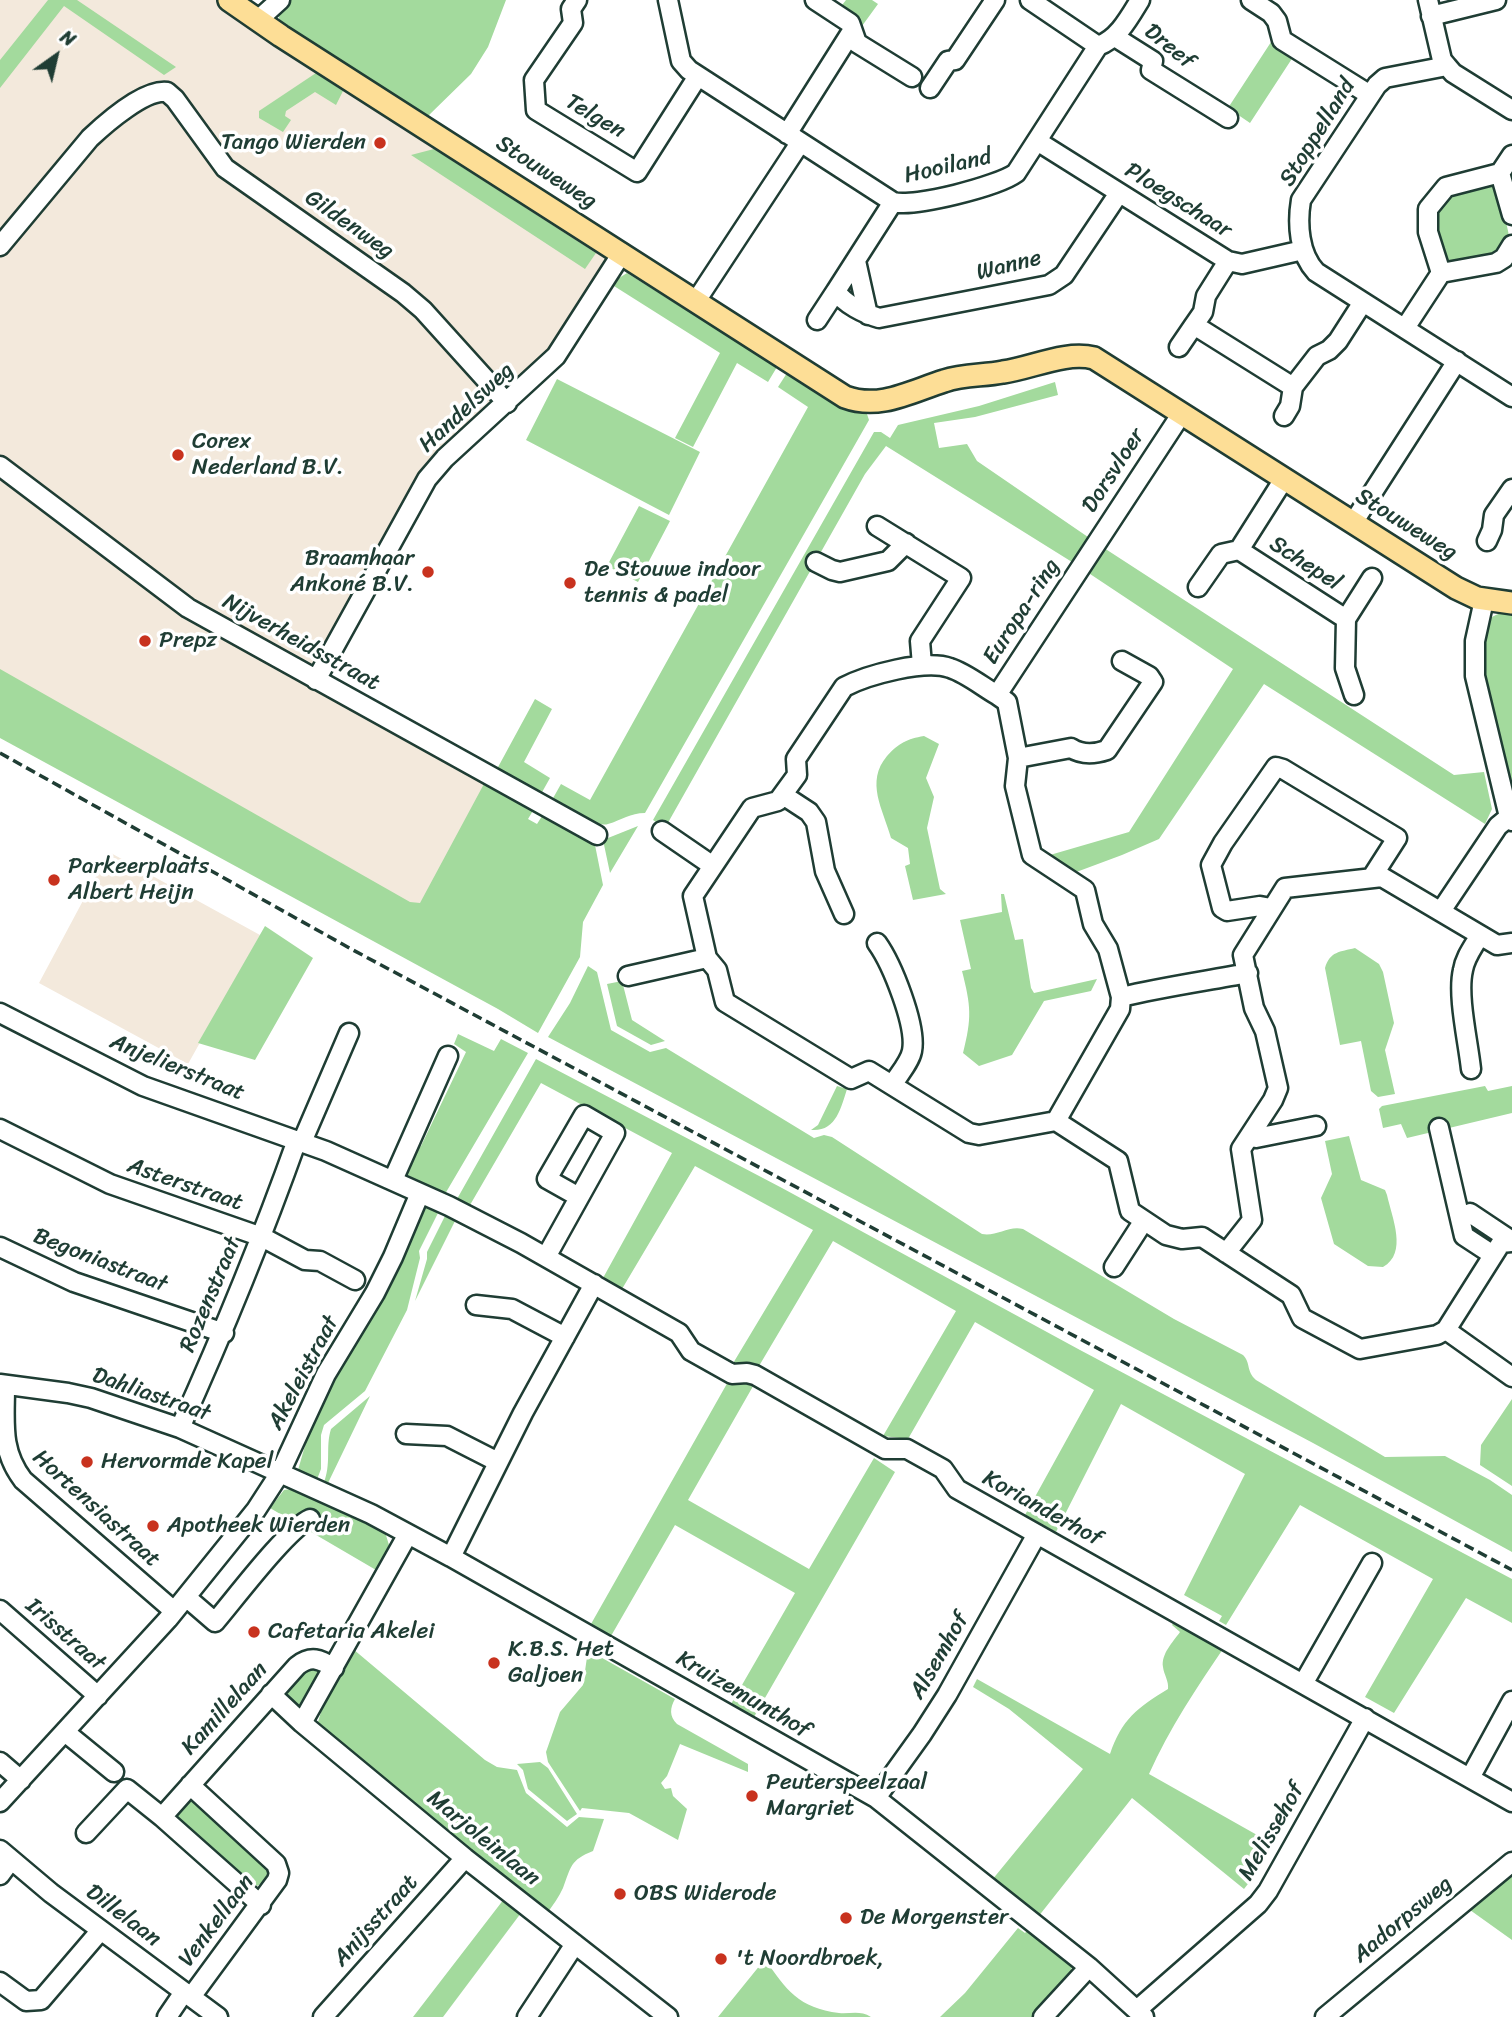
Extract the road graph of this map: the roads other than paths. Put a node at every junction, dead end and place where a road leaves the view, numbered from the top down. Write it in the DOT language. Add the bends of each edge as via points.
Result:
graph roads {
  1 [pos="229,0"];
  2 [pos="281,0"];
  3 [pos="577,0"];
  4 [pos="668,0"];
  5 [pos="815,0"];
  6 [pos="995,0"];
  7 [pos="1030,0"];
  8 [pos="1140,0"];
  9 [pos="1251,0"];
  10 [pos="1496,0"];
  11 [pos="1430,8"];
  12 [pos="258,20"];
  13 [pos="852,31"];
  14 [pos="1115,37"];
  15 [pos="1098,46"];
  16 [pos="1447,66"];
  17 [pos="698,76"];
  18 [pos="912,77"];
  19 [pos="930,88"];
  20 [pos="1370,95"];
  21 [pos="1512,110"];
  22 [pos="1228,118"];
  23 [pos="793,138"];
  24 [pos="1037,141"];
  25 [pos="1512,155"];
  26 [pos="1500,173"];
  27 [pos="1119,193"];
  28 [pos="893,202"];
  29 [pos="1512,215"];
  30 [pos="1512,245"];
  31 [pos="0,246"];
  32 [pos="1303,250"];
  33 [pos="622,253"];
  34 [pos="856,261"];
  35 [pos="1228,261"];
  36 [pos="1441,273"];
  37 [pos="836,291"];
  38 [pos="696,301"];
  39 [pos="1363,302"];
  40 [pos="868,315"];
  41 [pos="817,320"];
  42 [pos="1194,325"];
  43 [pos="1405,328"];
  44 [pos="1179,346"];
  45 [pos="1457,361"];
  46 [pos="1293,387"];
  47 [pos="1512,397"];
  48 [pos="507,403"];
  49 [pos="1182,413"];
  50 [pos="1284,416"];
  51 [pos="0,466"];
  52 [pos="1284,479"];
  53 [pos="1512,489"];
  54 [pos="1353,523"];
  55 [pos="877,526"];
  56 [pos="1487,541"];
  57 [pos="906,543"];
  58 [pos="1238,550"];
  59 [pos="1088,556"];
  60 [pos="816,562"];
  61 [pos="1372,578"];
  62 [pos="1198,587"];
  63 [pos="1483,600"];
  64 [pos="1512,603"];
  65 [pos="1346,619"];
  66 [pos="1122,661"];
  67 [pos="922,665"];
  68 [pos="316,680"];
  69 [pos="997,695"];
  70 [pos="1354,695"];
  71 [pos="1018,758"];
  72 [pos="783,795"];
  73 [pos="1510,819"];
  74 [pos="662,831"];
  75 [pos="597,835"];
  76 [pos="713,866"];
  77 [pos="1372,877"];
  78 [pos="1271,908"];
  79 [pos="1441,911"];
  80 [pos="844,914"];
  81 [pos="1480,935"];
  82 [pos="877,943"];
  83 [pos="1512,943"];
  84 [pos="707,958"];
  85 [pos="1248,973"];
  86 [pos="628,976"];
  87 [pos="1121,996"];
  88 [pos="0,1013"];
  89 [pos="349,1034"];
  90 [pos="448,1056"];
  91 [pos="1471,1069"];
  92 [pos="893,1084"];
  93 [pos="1056,1121"];
  94 [pos="1316,1126"];
  95 [pos="1440,1128"];
  96 [pos="0,1129"];
  97 [pos="1250,1136"];
  98 [pos="299,1141"];
  99 [pos="393,1180"];
  100 [pos="420,1193"];
  101 [pos="579,1197"];
  102 [pos="446,1205"];
  103 [pos="1471,1213"];
  104 [pos="1143,1222"];
  105 [pos="262,1237"];
  106 [pos="1512,1242"];
  107 [pos="0,1247"];
  108 [pos="1226,1253"];
  109 [pos="1493,1255"];
  110 [pos="546,1257"];
  111 [pos="1114,1267"];
  112 [pos="355,1280"];
  113 [pos="594,1284"];
  114 [pos="476,1305"];
  115 [pos="1446,1330"];
  116 [pos="224,1333"];
  117 [pos="565,1337"];
  118 [pos="1512,1377"];
  119 [pos="3,1385"];
  120 [pos="180,1428"];
  121 [pos="2,1431"];
  122 [pos="406,1434"];
  123 [pos="498,1462"];
  124 [pos="281,1473"];
  125 [pos="310,1519"];
  126 [pos="408,1534"];
  127 [pos="1037,1534"];
  128 [pos="451,1557"];
  129 [pos="1372,1563"];
  130 [pos="186,1597"];
  131 [pos="0,1611"];
  132 [pos="174,1611"];
  133 [pos="334,1668"];
  134 [pos="1303,1684"];
  135 [pos="271,1694"];
  136 [pos="98,1696"];
  137 [pos="1512,1701"];
  138 [pos="1365,1718"];
  139 [pos="303,1723"];
  140 [pos="65,1732"];
  141 [pos="0,1762"];
  142 [pos="114,1772"];
  143 [pos="1470,1778"];
  144 [pos="21,1780"];
  145 [pos="190,1785"];
  146 [pos="876,1798"];
  147 [pos="0,1802"];
  148 [pos="1512,1802"];
  149 [pos="162,1816"];
  150 [pos="86,1833"];
  151 [pos="465,1858"];
  152 [pos="4,1862"];
  153 [pos="1512,1862"];
  154 [pos="261,1905"];
  155 [pos="101,1930"];
  156 [pos="575,1944"];
  157 [pos="1088,1967"];
  158 [pos="0,1982"];
  159 [pos="187,1995"];
  160 [pos="1141,2013"];
  161 [pos="167,2017"];
  162 [pos="218,2017"];
  163 [pos="323,2017"];
  164 [pos="527,2017"];
  165 [pos="668,2017"];
  166 [pos="1043,2017"];
  167 [pos="1325,2017"];
  1 -- 12 [label="main road, Stouweweg"];
  2 -- 12 [label="street"];
  3 -- 17 [label="street, Telgen" via="571,9 573,23 534,80 536,110 637,172"];
  4 -- 17 [label="street, Hooiland" via="681,61"];
  5 -- 13 [label="street" via="850,23"];
  6 -- 19 [label="street" via="956,60 948,61"];
  7 -- 15 [label="street"];
  8 -- 14 [label="street, Hooiland"];
  9 -- 20 [label="street" via="1271,13 1282,40"];
  10 -- 11 [label="street"];
  11 -- 16 [label="street"];
  12 -- 33 [label="main road, Stouweweg"];
  13 -- 18 [label="street" via="857,43"];
  13 -- 23 [label="street"];
  14 -- 15 [label="street, Hooiland"];
  14 -- 22 [label="street, Dreef" via="1153,61 1152,70"];
  15 -- 24 [label="street, Hooiland"];
  16 -- 20 [label="street, Stoppelland" via="1385,78"];
  16 -- 21 [label="street"];
  17 -- 23 [label="street, Hooiland"];
  20 -- 32 [label="street, Stoppelland" via="1301,200"];
  23 -- 28 [label="street, Hooiland"];
  23 -- 38 [label="street"];
  24 -- 27 [label="street, Ploegschaar"];
  24 -- 28 [label="street, Hooiland" via="1006,180 938,198"];
  25 -- 26 [label="street"];
  26 -- 29 [label="street"];
  26 -- 36 [label="street" via="1446,187 1428,209 1429,232"];
  27 -- 35 [label="street, Ploegschaar"];
  27 -- 40 [label="street, Wanne" via="1065,275 1049,285 899,316"];
  28 -- 34 [label="street"];
  30 -- 36 [label="street" via="1496,263"];
  31 -- 48 [label="street, Gildenweg" via="90,138 152,93 162,91 176,99 225,168 403,293"];
  32 -- 35 [label="street, Ploegschaar" via="1242,264"];
  32 -- 39 [label="street" via="1316,272"];
  33 -- 38 [label="main road, Stouweweg"];
  33 -- 48 [label="street, Handelsweg" via="556,356"];
  34 -- 37 [label="street"];
  34 -- 40 [label="street"];
  35 -- 42 [label="street"];
  36 -- 43 [label="street"];
  37 -- 40 [label="street"];
  37 -- 41 [label="street"];
  38 -- 49 [label="main road, Stouweweg" via="845,397 859,401 880,402 925,389 980,382 1063,359 1110,368"];
  39 -- 43 [label="street"];
  39 -- 46 [label="street" via="1338,341 1317,356"];
  42 -- 44 [label="street"];
  42 -- 46 [label="street"];
  43 -- 45 [label="street"];
  45 -- 47 [label="street"];
  45 -- 54 [label="street"];
  46 -- 50 [label="street"];
  48 -- 68 [label="street, Handelsweg" via="427,479"];
  49 -- 52 [label="main road, Stouweweg"];
  49 -- 59 [label="street, Dorsvloer"];
  51 -- 68 [label="street, Nijverheidsstraat" via="188,608"];
  52 -- 54 [label="main road, Stouweweg"];
  52 -- 58 [label="street, Schepel"];
  53 -- 56 [label="street" via="1494,515"];
  54 -- 63 [label="main road, Stouweweg" via="1455,588"];
  55 -- 57 [label="street"];
  57 -- 60 [label="street" via="888,561 840,572"];
  57 -- 67 [label="street" via="961,578 920,640"];
  58 -- 62 [label="street, Schepel" via="1221,554"];
  58 -- 65 [label="street, Schepel"];
  59 -- 69 [label="street, Europa-ring"];
  61 -- 65 [label="street, Schepel"];
  63 -- 64 [label="main road, Stouweweg"];
  63 -- 73 [label="street" via="1475,641 1475,676"];
  65 -- 70 [label="street, Schepel" via="1345,668"];
  66 -- 71 [label="street" via="1153,682 1107,750 1078,752 1071,748"];
  67 -- 69 [label="street, Europa-ring" via="949,667"];
  67 -- 72 [label="street, Europa-ring" via="844,687 796,759 797,775"];
  68 -- 75 [label="street, Nijverheidsstraat"];
  69 -- 71 [label="street" via="1007,702"];
  71 -- 87 [label="street" via="1015,786 1032,855 1085,890"];
  72 -- 76 [label="street" via="778,802 752,808"];
  72 -- 80 [label="street" via="816,822 825,871"];
  73 -- 79 [label="street" via="1498,826"];
  74 -- 76 [label="street"];
  76 -- 84 [label="street" via="693,896"];
  77 -- 78 [label="street" via="1285,888"];
  77 -- 78 [label="street" via="1397,838 1276,767 1211,865 1222,908"];
  77 -- 79 [label="street" via="1382,877"];
  78 -- 85 [label="street" via="1243,954"];
  79 -- 81 [label="street"];
  81 -- 83 [label="street" via="1497,945"];
  81 -- 91 [label="street" via="1462,971"];
  82 -- 92 [label="street" via="914,1032 912,1054"];
  84 -- 86 [label="street"];
  84 -- 92 [label="street" via="717,970 725,1002 851,1079 869,1071"];
  85 -- 87 [label="street"];
  85 -- 97 [label="street" via="1278,1088"];
  87 -- 93 [label="street" via="1120,1009"];
  88 -- 98 [label="street, Anjelierstraat" via="143,1086"];
  89 -- 98 [label="street"];
  90 -- 99 [label="street"];
  92 -- 93 [label="street" via="969,1133"];
  93 -- 104 [label="street" via="1118,1161 1130,1211"];
  94 -- 97 [label="street"];
  95 -- 109 [label="street" via="1464,1236"];
  96 -- 105 [label="street, Asterstraat" via="110,1184"];
  97 -- 108 [label="street" via="1241,1149 1252,1220"];
  98 -- 99 [label="street, Anjelierstraat"];
  98 -- 105 [label="street, Rozenstraat"];
  99 -- 100 [label="street, Anjelierstraat"];
  100 -- 102 [label="street, Anjelierstraat"];
  100 -- 124 [label="street, Akeleistraat" via="393,1257 326,1374"];
  101 -- 101 [label="street" via="547,1180 584,1115 615,1133"];
  101 -- 110 [label="street"];
  102 -- 110 [label="street, Korianderhof"];
  103 -- 106 [label="street"];
  104 -- 108 [label="street" via="1166,1236 1202,1237"];
  104 -- 111 [label="street"];
  105 -- 112 [label="street, Asterstraat"];
  105 -- 116 [label="street, Rozenstraat"];
  106 -- 109 [label="street" via="1501,1243"];
  107 -- 116 [label="street, Begoniastraat" via="74,1282"];
  108 -- 115 [label="street" via="1291,1295 1302,1318 1360,1349"];
  109 -- 115 [label="street"];
  110 -- 113 [label="street, Korianderhof"];
  113 -- 117 [label="street"];
  113 -- 127 [label="street, Korianderhof" via="679,1333 691,1351 732,1374 755,1376 885,1448 907,1450 943,1469 957,1489"];
  114 -- 117 [label="street" via="512,1309"];
  115 -- 118 [label="street"];
  116 -- 120 [label="street, Rozenstraat"];
  117 -- 123 [label="street"];
  119 -- 120 [label="street, Dahliastraat" via="91,1398"];
  119 -- 121 [label="street, Hortensiastraat"];
  120 -- 124 [label="street, Dahliastraat"];
  121 -- 132 [label="street, Hortensiastraat" via="9,1461 23,1480"];
  122 -- 123 [label="street" via="447,1436"];
  123 -- 128 [label="street"];
  124 -- 126 [label="street, Kruizemunthof"];
  124 -- 130 [label="street, Akeleistraat"];
  125 -- 130 [label="street" via="288,1536 215,1622"];
  126 -- 128 [label="street, Kruizemunthof"];
  126 -- 133 [label="street"];
  127 -- 134 [label="street, Korianderhof"];
  127 -- 146 [label="street, Alsemhof" via="947,1695"];
  128 -- 146 [label="street, Kruizemunthof"];
  129 -- 134 [label="street"];
  130 -- 132 [label="street, Akeleistraat"];
  131 -- 136 [label="street, Irisstraat"];
  132 -- 136 [label="street, Akeleistraat"];
  133 -- 135 [label="street, Kamillelaan" via="315,1658 304,1660"];
  133 -- 139 [label="street"];
  134 -- 138 [label="street, Korianderhof"];
  135 -- 139 [label="street, Marjoleinlaan"];
  135 -- 145 [label="street, Kamillelaan"];
  136 -- 140 [label="street, Akeleistraat"];
  137 -- 143 [label="street"];
  138 -- 143 [label="street, Korianderhof"];
  138 -- 160 [label="street, Melissehof" via="1268,1891"];
  139 -- 151 [label="street, Marjoleinlaan"];
  140 -- 142 [label="street"];
  140 -- 144 [label="street, Akeleistraat"];
  141 -- 144 [label="street"];
  143 -- 148 [label="street, Korianderhof"];
  144 -- 147 [label="street, Akeleistraat"];
  145 -- 149 [label="street, Kamillelaan"];
  145 -- 154 [label="street, Venkellaan" via="276,1864 277,1880"];
  146 -- 157 [label="street, Kruizemunthof"];
  149 -- 150 [label="street" via="127,1788"];
  149 -- 154 [label="street"];
  151 -- 156 [label="street, Marjoleinlaan"];
  151 -- 163 [label="street, Anijsstraat"];
  152 -- 155 [label="street, Dillelaan"];
  153 -- 167 [label="street, Aadorpsweg"];
  154 -- 159 [label="street, Venkellaan"];
  155 -- 158 [label="street" via="41,2000 26,2001"];
  155 -- 159 [label="street, Dillelaan"];
  156 -- 164 [label="street"];
  156 -- 165 [label="street, Marjoleinlaan"];
  157 -- 160 [label="street, Kruizemunthof"];
  157 -- 166 [label="street"];
  159 -- 161 [label="street, Venkellaan"];
  159 -- 162 [label="street, Dillelaan"];
}
